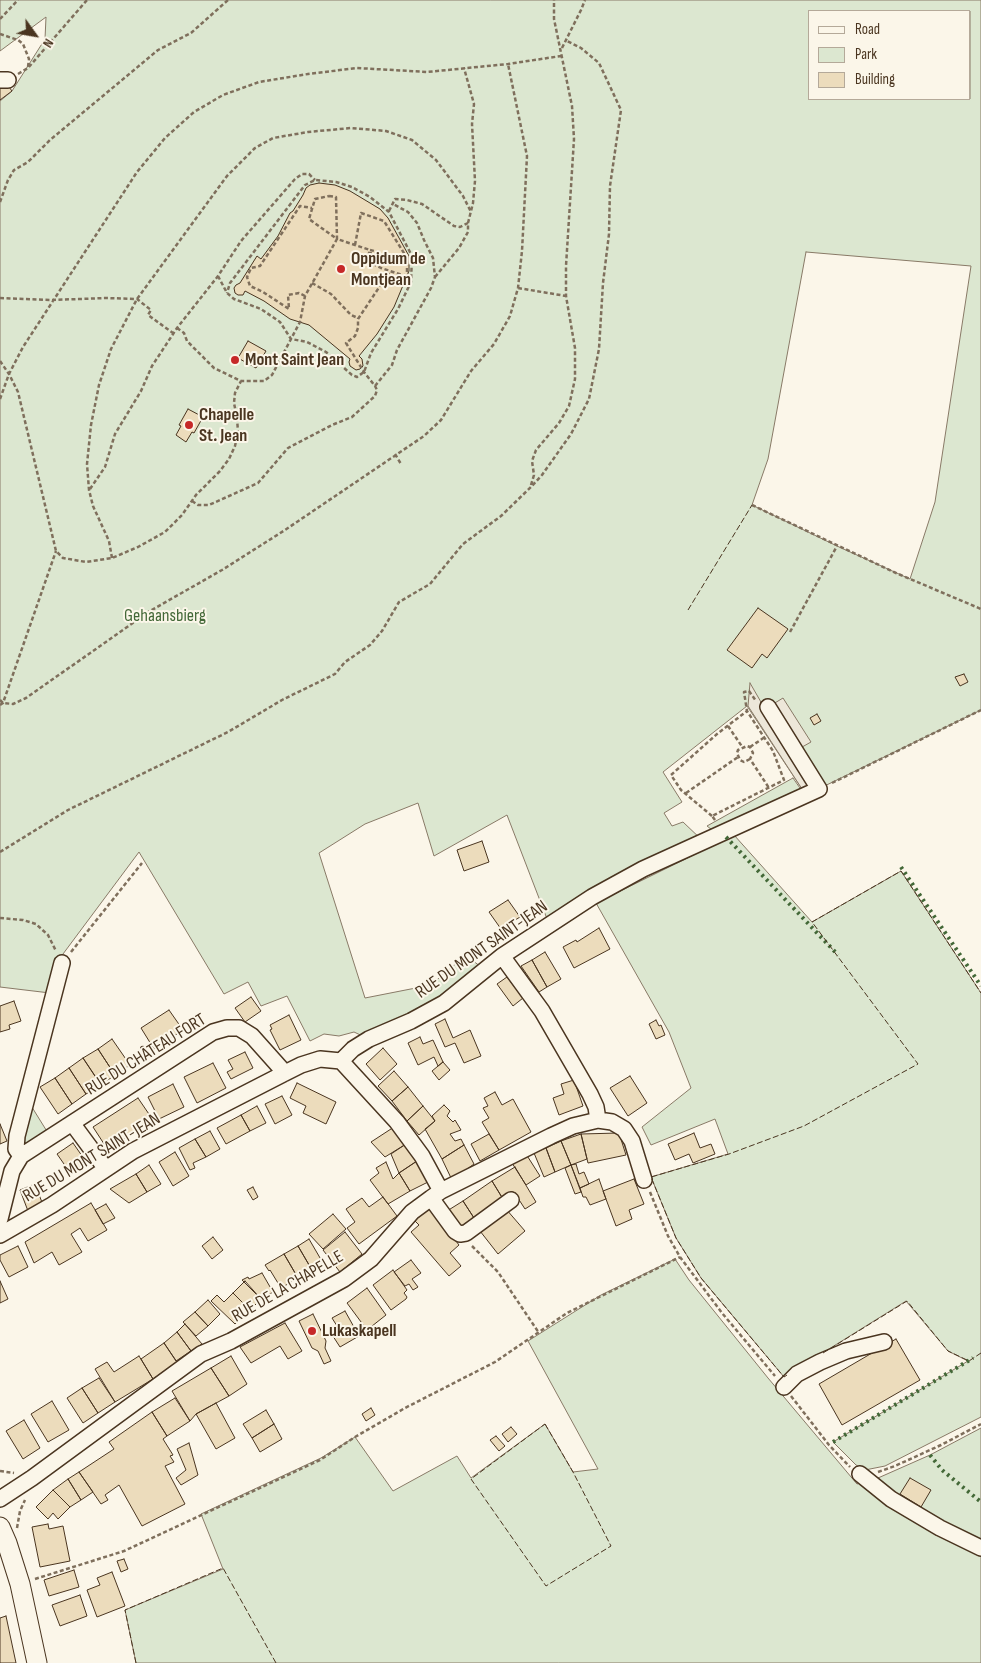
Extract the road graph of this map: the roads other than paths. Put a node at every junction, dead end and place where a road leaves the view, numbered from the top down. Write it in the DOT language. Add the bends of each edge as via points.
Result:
graph roads {
  1 [pos="768,707"];
  2 [pos="502,956"];
  3 [pos="62,964"];
  4 [pos="341,1062"];
  5 [pos="285,1073"];
  6 [pos="598,1120"];
  7 [pos="72,1123"];
  8 [pos="21,1156"];
  9 [pos="106,1169"];
  10 [pos="644,1180"];
  11 [pos="436,1194"];
  12 [pos="511,1200"];
  13 [pos="0,1219"];
  14 [pos="0,1235"];
  15 [pos="884,1342"];
  16 [pos="784,1387"];
  17 [pos="860,1474"];
  18 [pos="0,1499"];
  19 [pos="0,1527"];
  20 [pos="981,1548"];
  21 [pos="37,1663"];
  1 -- 2 [label="street, RUE DU MONT SAINT-JEAN" via="819,789 643,869 592,897"];
  2 -- 4 [label="street, RUE DU MONT SAINT-JEAN" via="444,1003 368,1039"];
  2 -- 6 [label="street" via="542,1011 590,1094"];
  3 -- 8 [label="street" via="17,1136 16,1149"];
  4 -- 5 [label="street, RUE DU MONT SAINT-JEAN" via="320,1060"];
  4 -- 11 [label="street" via="397,1122 422,1156"];
  5 -- 7 [label="street, RUE DU CHÂTEAU FORT" via="252,1036 239,1028 227,1028 213,1032"];
  5 -- 9 [label="street, RUE DU MONT SAINT-JEAN" via="133,1151"];
  6 -- 10 [label="street" via="612,1122 632,1140"];
  6 -- 11 [label="street, RUE DE LA CHAPELLE" via="573,1126"];
  7 -- 8 [label="street, RUE DU CHÂTEAU FORT"];
  7 -- 9 [label="street"];
  8 -- 13 [label="street" via="12,1171"];
  9 -- 14 [label="street, RUE DU MONT SAINT-JEAN"];
  11 -- 12 [label="street" via="455,1231 460,1234"];
  11 -- 18 [label="street, RUE DE LA CHAPELLE" via="412,1212 371,1259 344,1278 231,1341 201,1354"];
  15 -- 16 [label="street" via="846,1350 797,1374"];
  17 -- 20 [label="street" via="900,1504"];
  19 -- 21 [label="main road" via="20,1584"];
}
